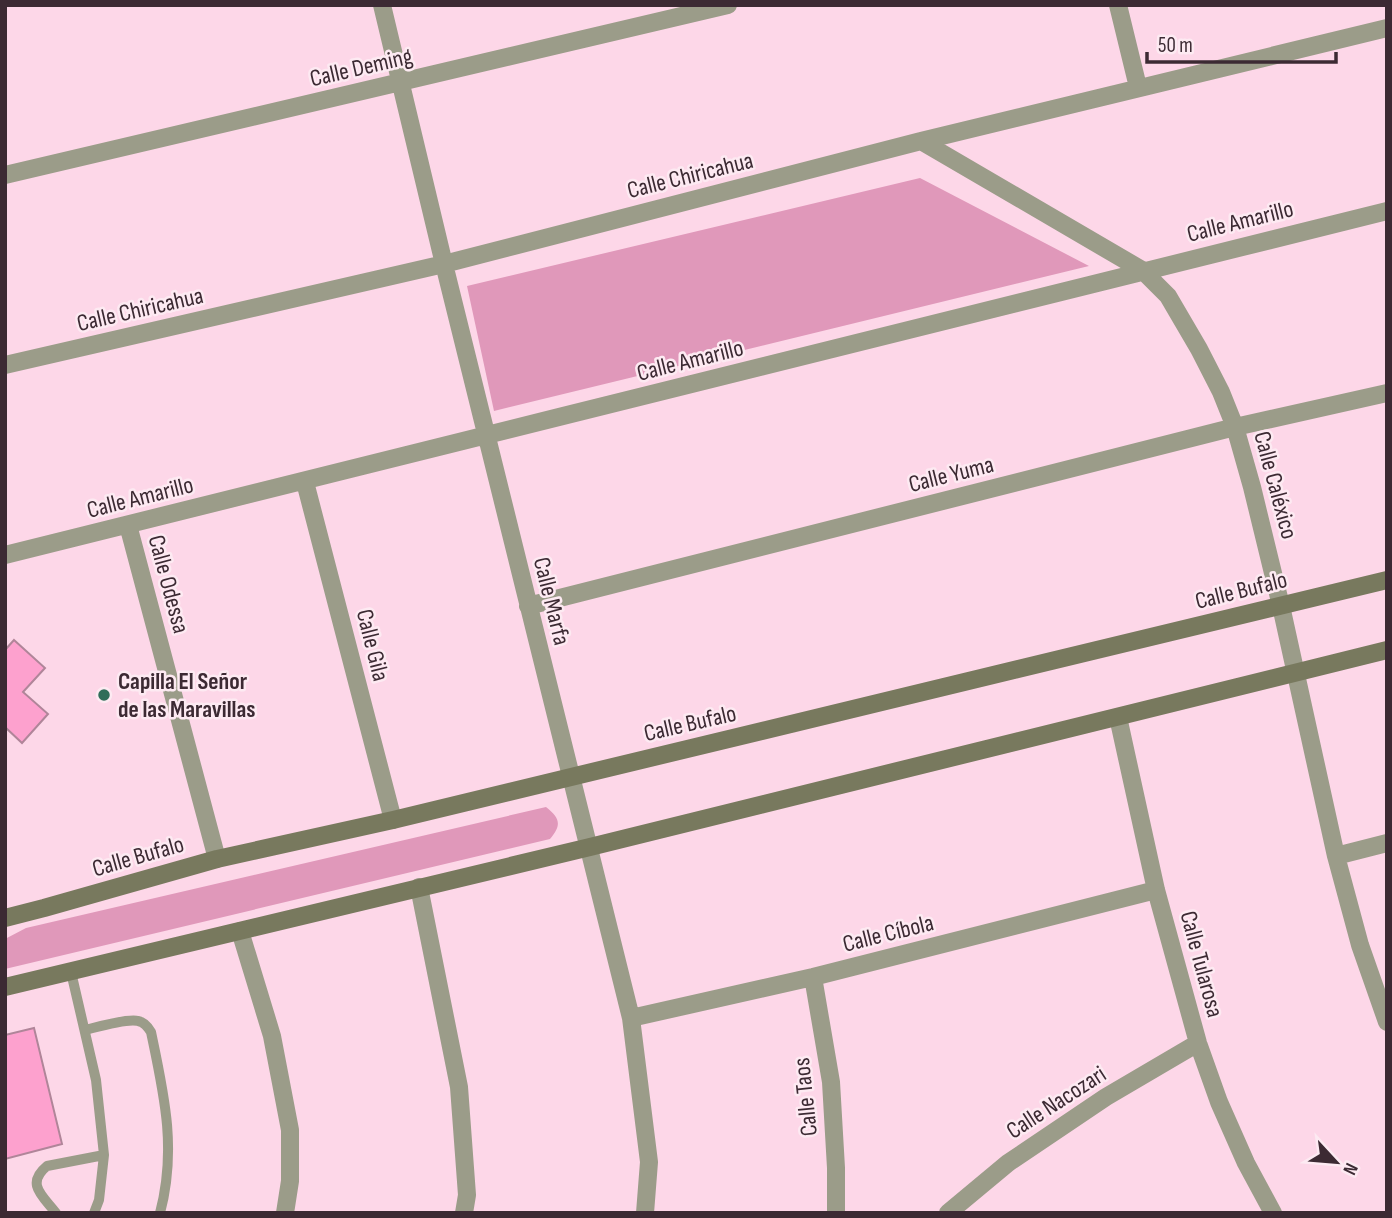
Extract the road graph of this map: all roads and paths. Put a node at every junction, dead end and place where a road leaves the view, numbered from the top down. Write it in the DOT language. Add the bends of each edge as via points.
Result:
graph roads {
  1 [pos="382,5"];
  2 [pos="728,5"];
  3 [pos="1118,5"];
  4 [pos="1387,28"];
  5 [pos="400,83"];
  6 [pos="1138,87"];
  7 [pos="921,141"];
  8 [pos="5,175"];
  9 [pos="1387,211"];
  10 [pos="443,264"];
  11 [pos="1142,270"];
  12 [pos="5,365"];
  13 [pos="1387,393"];
  14 [pos="1236,427"];
  15 [pos="487,436"];
  16 [pos="305,482"];
  17 [pos="128,525"];
  18 [pos="5,555"];
  19 [pos="1387,580"];
  20 [pos="1281,606"];
  21 [pos="528,607"];
  22 [pos="1387,650"];
  23 [pos="1296,672"];
  24 [pos="1118,717"];
  25 [pos="571,777"];
  26 [pos="393,820"];
  27 [pos="1387,843"];
  28 [pos="590,847"];
  29 [pos="1336,856"];
  30 [pos="217,859"];
  31 [pos="419,887"];
  32 [pos="1156,890"];
  33 [pos="5,918"];
  34 [pos="240,931"];
  35 [pos="71,971"];
  36 [pos="813,977"];
  37 [pos="5,987"];
  38 [pos="631,1018"];
  39 [pos="1386,1020"];
  40 [pos="85,1030"];
  41 [pos="1198,1043"];
  42 [pos="104,1155"];
  43 [pos="1272,1212"];
  44 [pos="57,1213"];
  45 [pos="94,1213"];
  46 [pos="160,1213"];
  47 [pos="285,1213"];
  48 [pos="464,1213"];
  49 [pos="645,1213"];
  50 [pos="836,1213"];
  51 [pos="948,1213"];
  1 -- 5 [label="street, Calle Marfa"];
  2 -- 5 [label="street, Calle Deming"];
  3 -- 6 [label="street"];
  4 -- 6 [label="street, Calle Chiricahua"];
  5 -- 8 [label="street, Calle Deming"];
  5 -- 10 [label="street, Calle Marfa"];
  6 -- 7 [label="street, Calle Chiricahua"];
  7 -- 10 [label="street, Calle Chiricahua"];
  7 -- 11 [label="street, Calle Caléxico"];
  9 -- 11 [label="street, Calle Amarillo"];
  10 -- 12 [label="street, Calle Chiricahua"];
  10 -- 15 [label="street, Calle Marfa"];
  11 -- 14 [label="street, Calle Caléxico" via="1168,296"];
  11 -- 15 [label="street, Calle Amarillo"];
  13 -- 14 [label="street, Calle Yuma"];
  14 -- 20 [label="street, Calle Caléxico"];
  14 -- 21 [label="street, Calle Yuma"];
  15 -- 16 [label="street, Calle Amarillo"];
  15 -- 21 [label="street, Calle Marfa"];
  16 -- 17 [label="street, Calle Amarillo"];
  16 -- 26 [label="street, Calle Gila"];
  17 -- 18 [label="street, Calle Amarillo"];
  17 -- 30 [label="street, Calle Odessa"];
  19 -- 20 [label="main road, Calle Bufalo"];
  20 -- 23 [label="street, Calle Caléxico"];
  20 -- 25 [label="main road, Calle Bufalo"];
  21 -- 25 [label="street, Calle Marfa"];
  22 -- 23 [label="main road"];
  23 -- 24 [label="main road"];
  23 -- 29 [label="street, Calle Caléxico"];
  24 -- 28 [label="main road"];
  24 -- 32 [label="street, Calle Tularosa"];
  25 -- 26 [label="main road, Calle Bufalo"];
  25 -- 28 [label="street, Calle Marfa"];
  26 -- 30 [label="main road, Calle Bufalo"];
  27 -- 29 [label="street"];
  28 -- 31 [label="main road"];
  28 -- 38 [label="street, Calle Marfa"];
  29 -- 39 [label="street, Calle Caléxico"];
  30 -- 33 [label="main road, Calle Bufalo"];
  31 -- 34 [label="main road"];
  31 -- 48 [label="street" via="459,1087 467,1195"];
  32 -- 36 [label="street, Calle Cíbola"];
  32 -- 41 [label="street, Calle Tularosa"];
  34 -- 35 [label="main road"];
  34 -- 47 [label="street" via="272,1036 290,1130"];
  35 -- 37 [label="main road"];
  35 -- 40 [label="lane"];
  36 -- 38 [label="street, Calle Cíbola"];
  36 -- 50 [label="street, Calle Taos" via="831,1082"];
  38 -- 49 [label="street, Calle Marfa" via="649,1162"];
  40 -- 42 [label="lane"];
  40 -- 46 [label="lane" via="131,1020 140,1021 151,1032 166,1105 169,1165"];
  41 -- 43 [label="street, Calle Tularosa" via="1240,1151"];
  41 -- 51 [label="street, Calle Nacozari" via="1008,1163"];
  42 -- 44 [label="lane" via="47,1166 40,1172 37,1187"];
  42 -- 45 [label="lane"];
}
